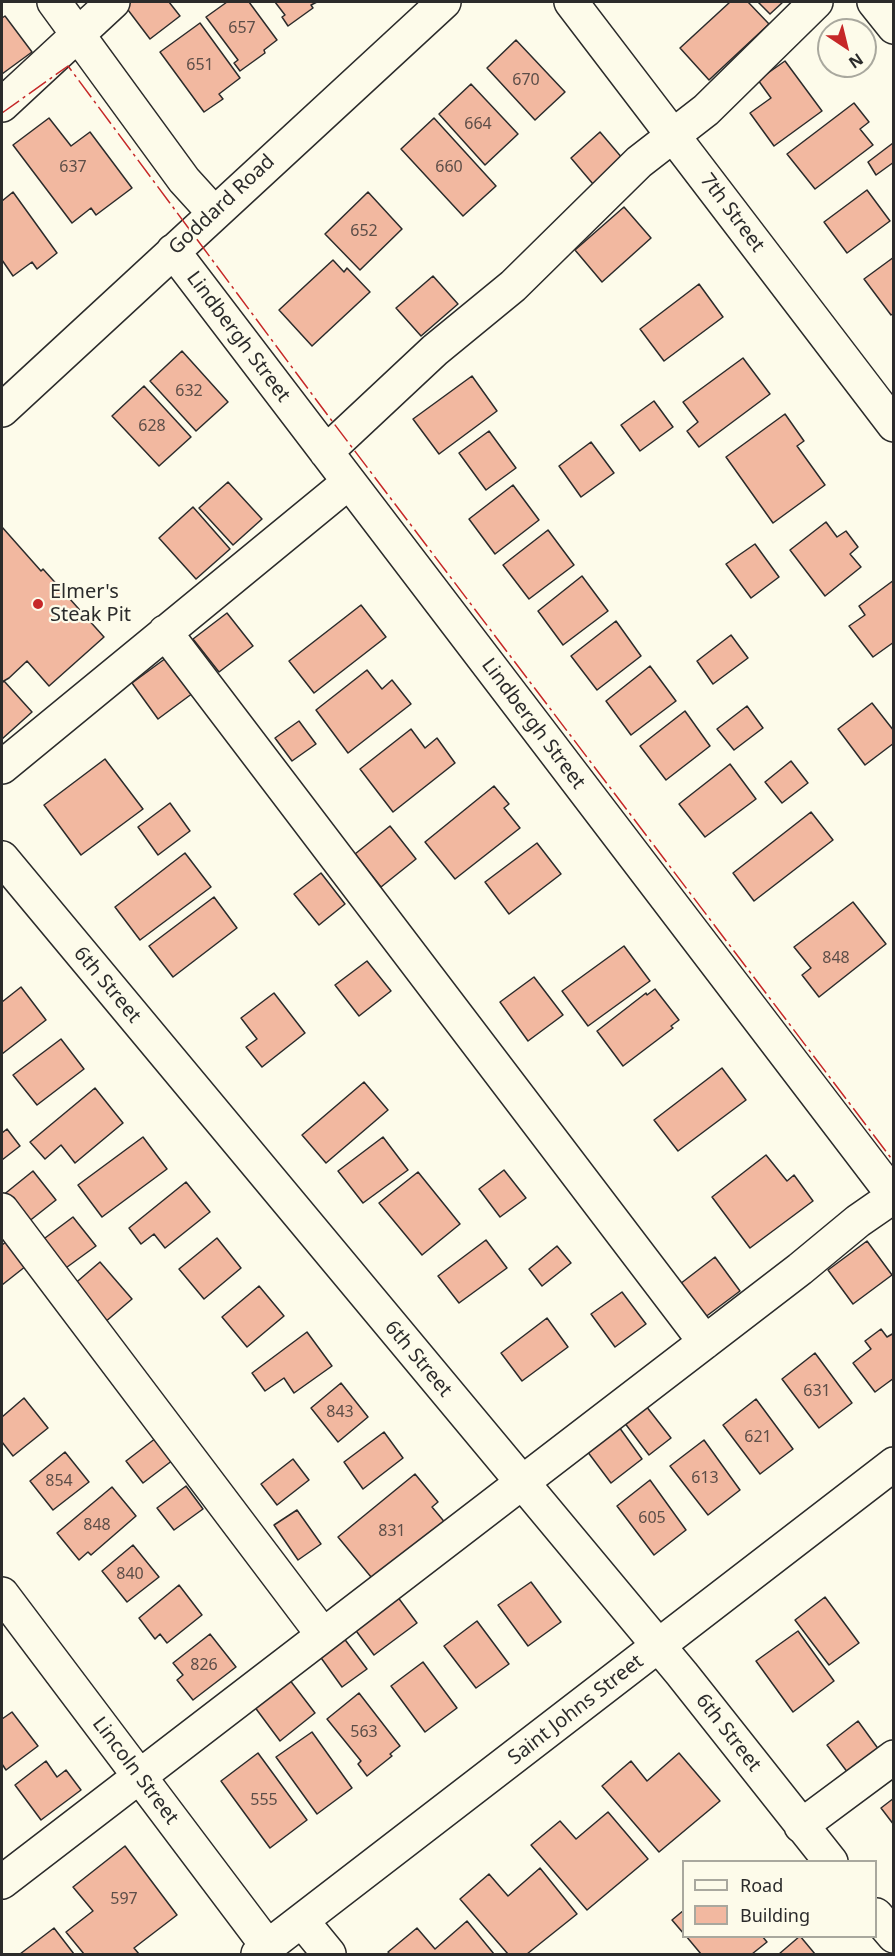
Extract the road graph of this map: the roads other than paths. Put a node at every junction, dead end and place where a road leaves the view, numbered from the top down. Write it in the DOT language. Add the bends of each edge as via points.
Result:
graph roads {
  1 [pos="54,2"];
  2 [pos="113,2"];
  3 [pos="444,2"];
  4 [pos="571,2"];
  5 [pos="816,2"];
  6 [pos="874,2"];
  7 [pos="894,27"];
  8 [pos="78,35"];
  9 [pos="2,105"];
  10 [pos="674,135"];
  11 [pos="214,213"];
  12 [pos="173,251"];
  13 [pos="2,410"];
  14 [pos="894,424"];
  15 [pos="326,452"];
  16 [pos="349,482"];
  17 [pos="165,632"];
  18 [pos="2,767"];
  19 [pos="2,858"];
  20 [pos="894,1196"];
  21 [pos="2,1210"];
  22 [pos="705,1342"];
  23 [pos="894,1464"];
  24 [pos="521,1483"];
  25 [pos="2,1594"];
  26 [pos="323,1635"];
  27 [pos="658,1646"];
  28 [pos="894,1756"];
  29 [pos="140,1776"];
  30 [pos="801,1826"];
  31 [pos="829,1860"];
  32 [pos="2,1882"];
  33 [pos="877,1916"];
  34 [pos="302,1921"];
  35 [pos="894,1936"];
  36 [pos="263,1951"];
  37 [pos="329,1954"];
  1 -- 8 [label="street"];
  2 -- 8 [label="street"];
  3 -- 11 [label="street, Goddard Road"];
  4 -- 10 [label="street, 7th Street"];
  5 -- 10 [label="street" via="706,110"];
  6 -- 7 [label="street"];
  8 -- 9 [label="street"];
  8 -- 11 [label="street" via="184,180"];
  10 -- 14 [label="street, 7th Street"];
  10 -- 15 [label="street" via="639,162 513,286 435,350"];
  11 -- 12 [label="street, Goddard Road"];
  12 -- 13 [label="street, Goddard Road"];
  12 -- 15 [label="street, Lindbergh Street"];
  15 -- 16 [label="street, Lindbergh Street"];
  16 -- 17 [label="street"];
  16 -- 20 [label="street, Lindbergh Street"];
  17 -- 18 [label="street"];
  17 -- 22 [label="street"];
  19 -- 24 [label="street, 6th Street"];
  20 -- 22 [label="street"];
  21 -- 26 [label="street"];
  22 -- 24 [label="street"];
  23 -- 27 [label="street, Saint Johns Street"];
  24 -- 26 [label="street"];
  24 -- 27 [label="street, 6th Street"];
  25 -- 29 [label="street, Lincoln Street"];
  26 -- 29 [label="street"];
  27 -- 30 [label="street, 6th Street"];
  27 -- 34 [label="street, Saint Johns Street"];
  28 -- 30 [label="street"];
  29 -- 32 [label="street"];
  29 -- 36 [label="street, Lincoln Street"];
  30 -- 31 [label="street, 6th Street"];
  33 -- 35 [label="street"];
  34 -- 36 [label="street, Saint Johns Street"];
  34 -- 37 [label="street"];
}
